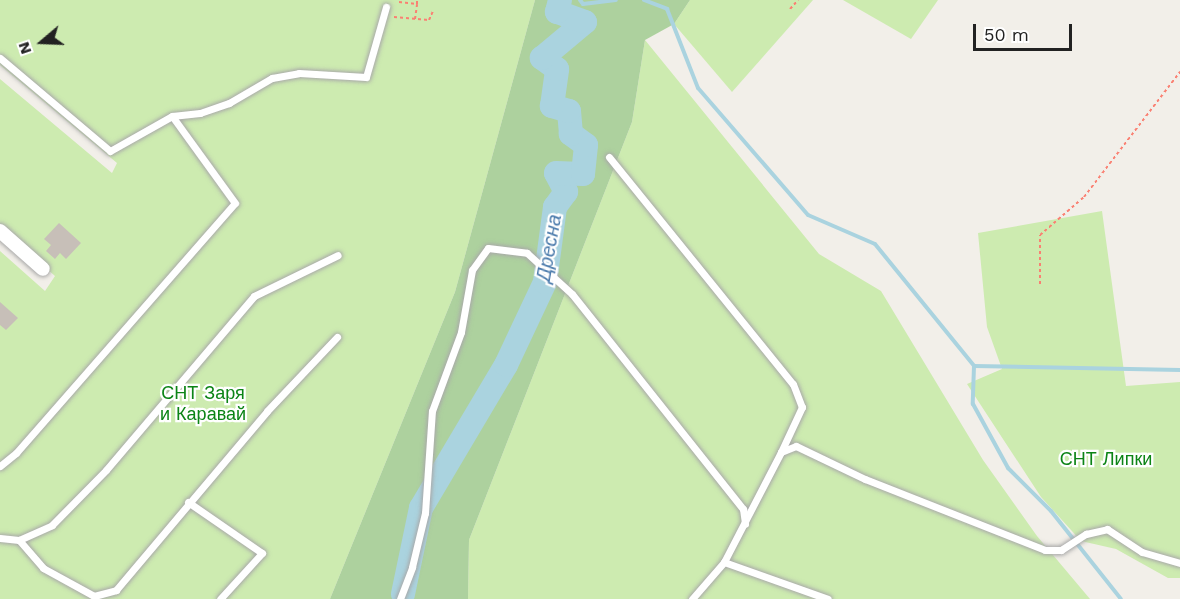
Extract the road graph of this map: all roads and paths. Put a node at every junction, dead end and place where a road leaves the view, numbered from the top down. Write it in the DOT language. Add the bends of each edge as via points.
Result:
graph roads {
  1 [pos="417,0"];
  2 [pos="798,0"];
  3 [pos="399,2"];
  4 [pos="417,4"];
  5 [pos="386,7"];
  6 [pos="790,9"];
  7 [pos="434,11"];
  8 [pos="415,19"];
  9 [pos="394,20"];
  10 [pos="0,58"];
  11 [pos="1180,72"];
  12 [pos="172,116"];
  13 [pos="609,157"];
  14 [pos="0,231"];
  15 [pos="338,255"];
  16 [pos="43,269"];
  17 [pos="1040,284"];
  18 [pos="337,337"];
  19 [pos="781,452"];
  20 [pos="0,466"];
  21 [pos="188,502"];
  22 [pos="745,524"];
  23 [pos="0,538"];
  24 [pos="19,540"];
  25 [pos="724,562"];
  26 [pos="1180,563"];
  27 [pos="220,599"];
  28 [pos="400,599"];
  29 [pos="692,599"];
  30 [pos="828,599"];
  1 -- 4 [label="path"];
  2 -- 6 [label="path"];
  3 -- 4 [label="path"];
  4 -- 8 [label="path"];
  5 -- 12 [label="lane" via="366,77 272,78 229,103 200,113"];
  7 -- 8 [label="path" via="429,20"];
  8 -- 9 [label="path" via="394,16"];
  10 -- 12 [label="lane" via="110,152"];
  11 -- 17 [label="path" via="1084,196 1040,235"];
  12 -- 20 [label="lane" via="235,203 24,444"];
  13 -- 19 [label="lane" via="793,384 802,407"];
  14 -- 16 [label="street"];
  15 -- 24 [label="lane" via="254,296 106,470 52,525"];
  18 -- 21 [label="lane"];
  19 -- 22 [label="lane"];
  19 -- 26 [label="lane" via="796,446 866,479 1045,550 1067,547 1107,529 1142,552"];
  21 -- 24 [label="lane" via="116,590 94,596 43,568"];
  21 -- 27 [label="lane" via="262,553"];
  22 -- 25 [label="lane"];
  22 -- 28 [label="lane" via="743,509 572,294 527,254 488,248 472,270 461,332 432,411 424,513"];
  23 -- 24 [label="lane"];
  25 -- 29 [label="lane"];
  25 -- 30 [label="lane"];
}
